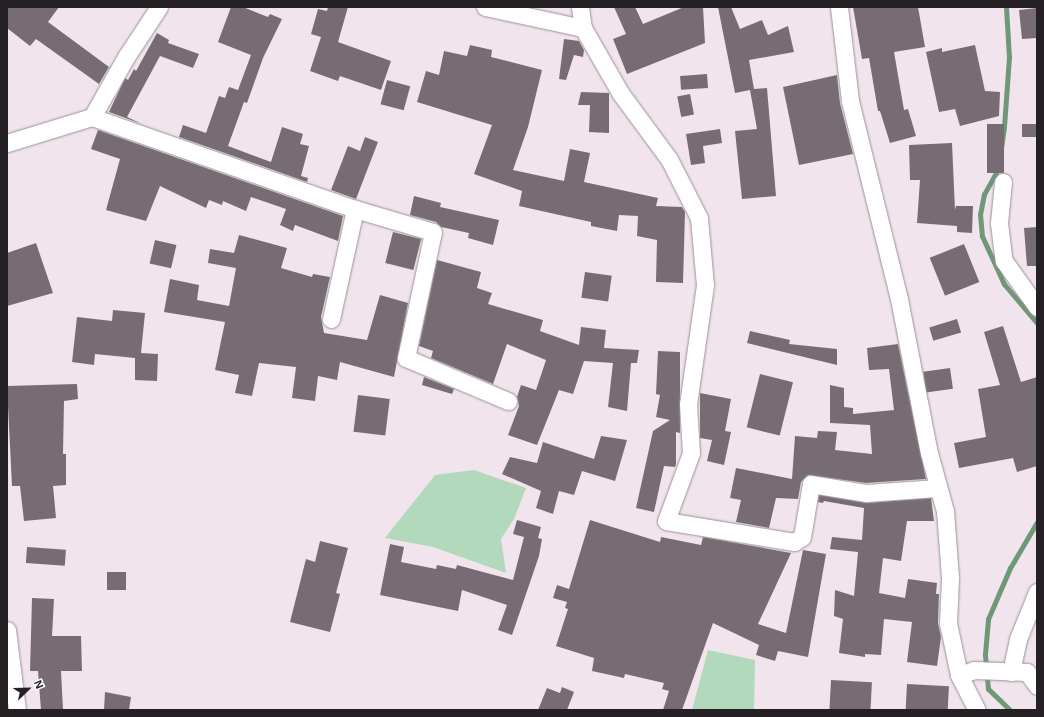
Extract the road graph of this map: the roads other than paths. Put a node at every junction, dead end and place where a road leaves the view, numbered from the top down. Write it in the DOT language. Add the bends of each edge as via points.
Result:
graph roads {
  1 [pos="159,7"];
  2 [pos="485,7"];
  3 [pos="580,7"];
  4 [pos="839,7"];
  5 [pos="583,28"];
  6 [pos="92,117"];
  7 [pos="7,142"];
  8 [pos="1003,182"];
  9 [pos="355,209"];
  10 [pos="1037,307"];
  11 [pos="331,319"];
  12 [pos="508,401"];
  13 [pos="938,488"];
  14 [pos="1037,592"];
  15 [pos="7,630"];
  16 [pos="1011,672"];
  17 [pos="966,673"];
  18 [pos="1037,686"];
  19 [pos="17,710"];
  20 [pos="977,710"];
  1 -- 6 [label="street" via="126,57"];
  2 -- 5 [label="street"];
  3 -- 5 [label="street"];
  4 -- 13 [label="street" via="850,101 899,299"];
  5 -- 13 [label="street" via="621,94 669,159 699,218 705,285 688,404 692,453 666,521 794,542 802,537 811,484 866,493"];
  6 -- 7 [label="street"];
  6 -- 9 [label="street"];
  8 -- 10 [label="street" via="998,223 1004,261"];
  9 -- 11 [label="street"];
  9 -- 12 [label="street" via="433,232 406,358"];
  13 -- 17 [label="street" via="945,511 950,578 948,623"];
  14 -- 16 [label="street" via="1018,639"];
  15 -- 19 [label="street"];
  16 -- 17 [label="street"];
  16 -- 18 [label="street" via="1027,672"];
  17 -- 20 [label="street"];
}
